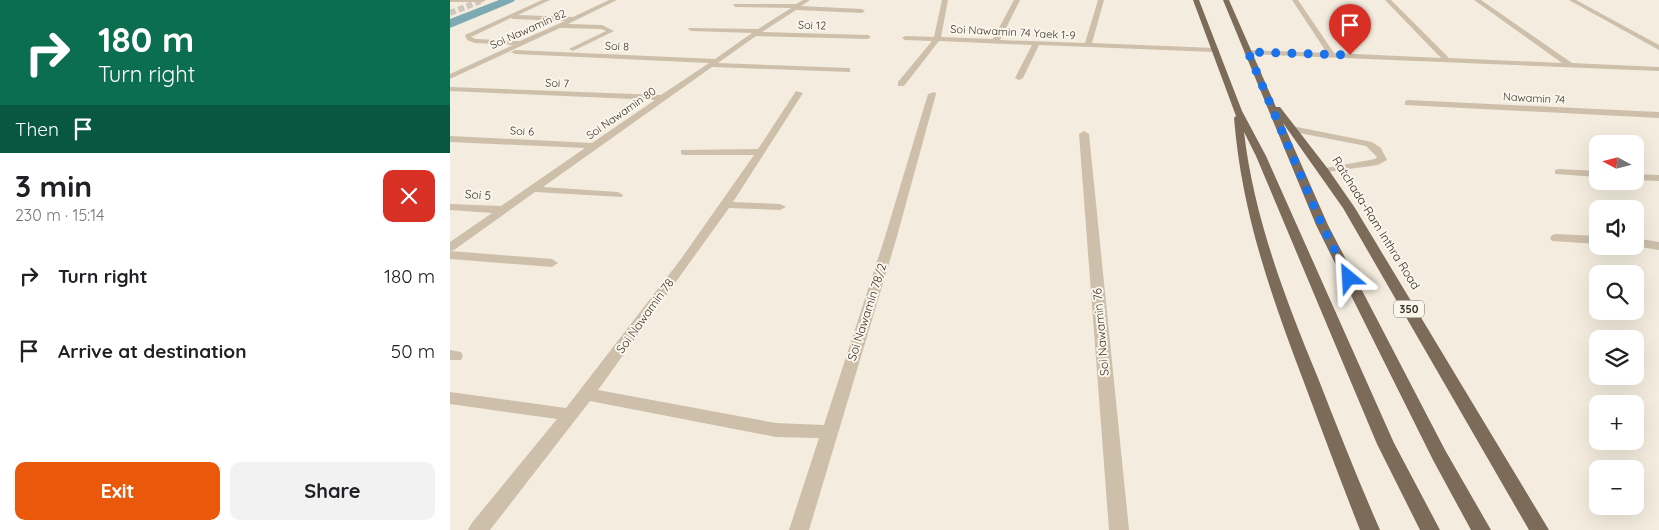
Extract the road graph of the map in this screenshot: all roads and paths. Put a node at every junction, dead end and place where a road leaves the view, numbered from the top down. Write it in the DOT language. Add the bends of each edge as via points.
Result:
graph roads {
  1 [pos="450,0"];
  2 [pos="462,0"];
  3 [pos="483,0"];
  4 [pos="547,0"];
  5 [pos="614,0"];
  6 [pos="752,0"];
  7 [pos="807,0"];
  8 [pos="945,0"];
  9 [pos="1017,0"];
  10 [pos="1101,0"];
  11 [pos="1196,0"];
  12 [pos="1226,0"];
  13 [pos="1295,0"];
  14 [pos="1388,0"];
  15 [pos="1477,0"];
  16 [pos="1572,0"];
  17 [pos="450,4"];
  18 [pos="735,5"];
  19 [pos="744,5"];
  20 [pos="843,5"];
  21 [pos="796,7"];
  22 [pos="836,10"];
  23 [pos="862,11"];
  24 [pos="507,17"];
  25 [pos="575,19"];
  26 [pos="560,26"];
  27 [pos="690,29"];
  28 [pos="757,32"];
  29 [pos="868,37"];
  30 [pos="905,38"];
  31 [pos="937,39"];
  32 [pos="996,41"];
  33 [pos="521,43"];
  34 [pos="1036,43"];
  35 [pos="1088,46"];
  36 [pos="1659,48"];
  37 [pos="573,49"];
  38 [pos="1215,50"];
  39 [pos="515,52"];
  40 [pos="1248,52"];
  41 [pos="1330,54"];
  42 [pos="1446,59"];
  43 [pos="714,63"];
  44 [pos="1569,64"];
  45 [pos="1659,69"];
  46 [pos="847,70"];
  47 [pos="450,76"];
  48 [pos="1019,78"];
  49 [pos="900,84"];
  50 [pos="450,89"];
  51 [pos="800,93"];
  52 [pos="932,94"];
  53 [pos="1266,96"];
  54 [pos="663,98"];
  55 [pos="1408,103"];
  56 [pos="1238,111"];
  57 [pos="1659,115"];
  58 [pos="1292,129"];
  59 [pos="1084,134"];
  60 [pos="450,139"];
  61 [pos="594,146"];
  62 [pos="684,152"];
  63 [pos="762,152"];
  64 [pos="1324,170"];
  65 [pos="1559,172"];
  66 [pos="1589,174"];
  67 [pos="1644,177"];
  68 [pos="1659,178"];
  69 [pos="533,189"];
  70 [pos="618,195"];
  71 [pos="726,205"];
  72 [pos="450,207"];
  73 [pos="780,207"];
  74 [pos="504,210"];
  75 [pos="1556,238"];
  76 [pos="1589,240"];
  77 [pos="1644,244"];
  78 [pos="1659,246"];
  79 [pos="450,247"];
  80 [pos="450,255"];
  81 [pos="552,263"];
  82 [pos="587,394"];
  83 [pos="450,398"];
  84 [pos="571,415"];
  85 [pos="829,432"];
  86 [pos="478,530"];
  87 [pos="799,530"];
  88 [pos="1119,530"];
  89 [pos="1370,530"];
  90 [pos="1430,530"];
  91 [pos="1481,530"];
  92 [pos="1539,530"];
  1 -- 2 [label="street"];
  2 -- 3 [label="street"];
  2 -- 17 [label="street"];
  4 -- 24 [label="street"];
  5 -- 25 [label="street, Soi Nawamin 82"];
  6 -- 19 [label="street"];
  7 -- 21 [label="street, Soi Nawamin 80"];
  8 -- 31 [label="street"];
  9 -- 32 [label="street"];
  10 -- 35 [label="street, Soi Nawamin 74 Yaek 1-9"];
  11 -- 38 [label="main road"];
  12 -- 40 [label="main road, Ratchada-Ram Inthra Road / 350"];
  13 -- 41 [label="street"];
  14 -- 42 [label="street"];
  15 -- 44 [label="street"];
  16 -- 36 [label="street"];
  18 -- 19 [label="street"];
  19 -- 21 [label="street"];
  20 -- 22 [label="street"];
  21 -- 22 [label="street"];
  21 -- 28 [label="street, Soi Nawamin 80"];
  22 -- 23 [label="street"];
  24 -- 25 [label="street"];
  24 -- 33 [label="street" via="467,36 475,41"];
  25 -- 26 [label="street, Soi Nawamin 82"];
  26 -- 33 [label="street, Soi Nawamin 82"];
  26 -- 37 [label="street" via="602,27 611,31"];
  27 -- 28 [label="street, Soi 12"];
  28 -- 29 [label="street, Soi 12"];
  28 -- 43 [label="street, Soi Nawamin 80"];
  30 -- 31 [label="street, Soi Nawamin 74 Yaek 1-9"];
  31 -- 32 [label="street, Soi Nawamin 74 Yaek 1-9"];
  31 -- 49 [label="street"];
  32 -- 34 [label="street, Soi Nawamin 74 Yaek 1-9"];
  33 -- 47 [label="street, Soi Nawamin 82"];
  34 -- 35 [label="street, Soi Nawamin 74 Yaek 1-9"];
  34 -- 48 [label="street"];
  35 -- 38 [label="street, Soi Nawamin 74 Yaek 1-9"];
  38 -- 56 [label="main road"];
  39 -- 43 [label="street, Soi 8"];
  40 -- 41 [label="street"];
  40 -- 53 [label="main road, Ratchada-Ram Inthra Road / 350"];
  41 -- 42 [label="street"];
  42 -- 44 [label="street"];
  43 -- 46 [label="street, Soi 8"];
  43 -- 54 [label="street, Soi Nawamin 80"];
  44 -- 45 [label="street"];
  50 -- 54 [label="street, Soi 7"];
  51 -- 63 [label="street, Soi Nawamin 78"];
  52 -- 85 [label="street, Soi Nawamin 78/2"];
  53 -- 58 [label="main road, Ratchada-Ram Inthra Road / 350"];
  53 -- 91 [label="main road, Ratchada-Ram Inthra Road / 350" via="1322,225 1439,455"];
  54 -- 61 [label="street, Soi Nawamin 80"];
  55 -- 57 [label="street, Nawamin 74"];
  56 -- 89 [label="main road" via="1246,187 1255,225 1293,336"];
  56 -- 90 [label="main road" via="1261,156 1386,444"];
  58 -- 64 [label="main road, Ratchada-Ram Inthra Road / 350"];
  58 -- 64 [label="street" via="1369,144 1382,156 1378,162"];
  59 -- 88 [label="street, Soi Nawamin 76"];
  60 -- 61 [label="street, Soi 6"];
  61 -- 69 [label="street, Soi Nawamin 80"];
  62 -- 63 [label="street"];
  63 -- 71 [label="street, Soi Nawamin 78"];
  64 -- 92 [label="main road, Ratchada-Ram Inthra Road / 350"];
  65 -- 66 [label="street"];
  67 -- 68 [label="street"];
  69 -- 70 [label="street"];
  69 -- 74 [label="street, Soi Nawamin 80"];
  71 -- 73 [label="street"];
  71 -- 82 [label="street, Soi Nawamin 78"];
  72 -- 74 [label="street, Soi 5"];
  74 -- 79 [label="street, Soi Nawamin 80"];
  75 -- 76 [label="street"];
  77 -- 78 [label="street"];
  80 -- 81 [label="street"];
  82 -- 84 [label="street, Soi Nawamin 78"];
  82 -- 85 [label="street" via="776,430"];
  83 -- 84 [label="street"];
  84 -- 86 [label="street, Soi Nawamin 78"];
  85 -- 87 [label="street, Soi Nawamin 78/2"];
}
